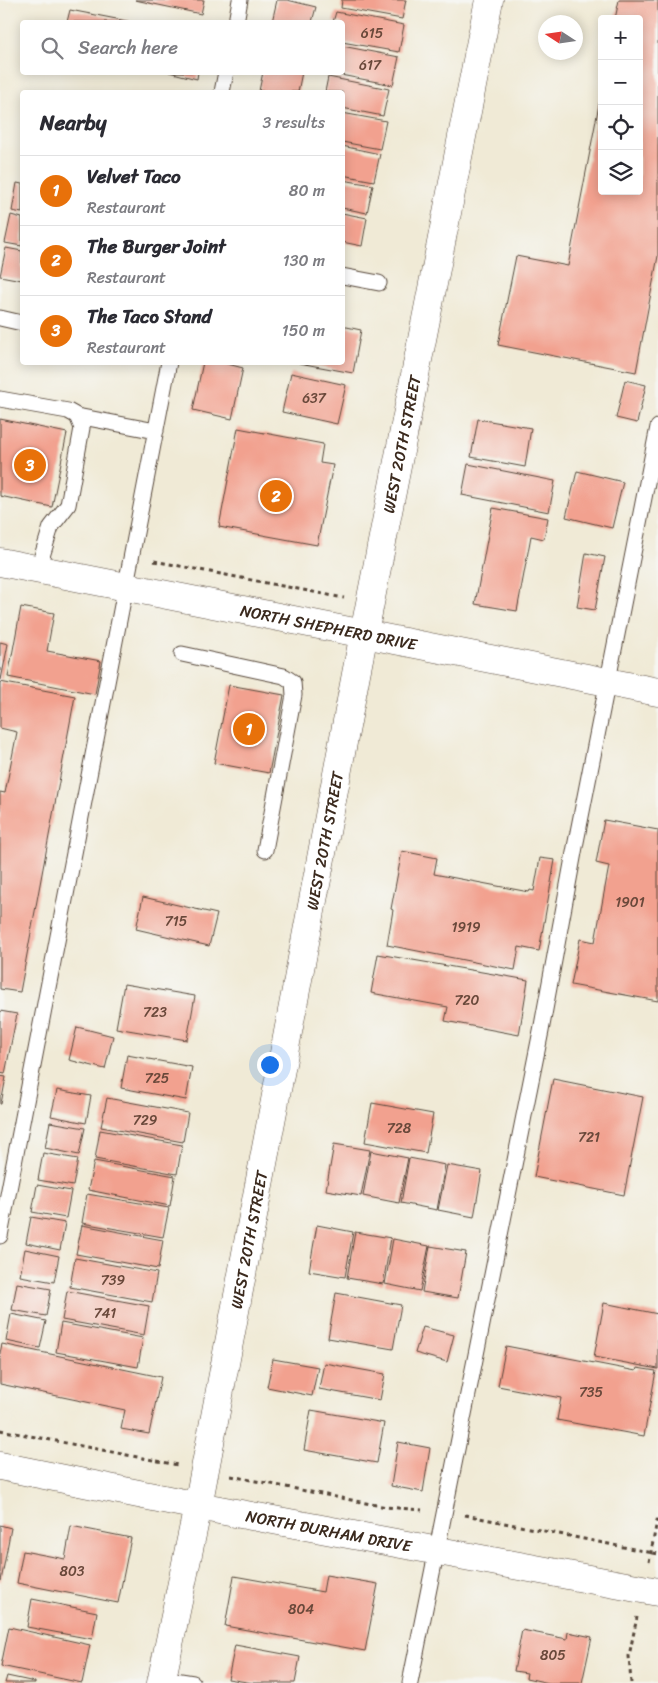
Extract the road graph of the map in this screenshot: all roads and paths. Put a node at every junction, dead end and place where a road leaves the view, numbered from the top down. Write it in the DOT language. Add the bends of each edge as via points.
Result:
graph roads {
  1 [pos="240,0"];
  2 [pos="489,0"];
  3 [pos="236,20"];
  4 [pos="225,75"];
  5 [pos="222,90"];
  6 [pos="345,277"];
  7 [pos="378,283"];
  8 [pos="0,318"];
  9 [pos="20,323"];
  10 [pos="168,365"];
  11 [pos="0,399"];
  12 [pos="77,416"];
  13 [pos="658,427"];
  14 [pos="156,431"];
  15 [pos="0,562"];
  16 [pos="38,569"];
  17 [pos="126,586"];
  18 [pos="365,634"];
  19 [pos="182,654"];
  20 [pos="607,683"];
  21 [pos="658,692"];
  22 [pos="265,850"];
  23 [pos="0,1236"];
  24 [pos="0,1430"];
  25 [pos="164,1462"];
  26 [pos="0,1466"];
  27 [pos="198,1506"];
  28 [pos="658,1516"];
  29 [pos="652,1543"];
  30 [pos="640,1550"];
  31 [pos="437,1551"];
  32 [pos="658,1554"];
  33 [pos="658,1592"];
  34 [pos="636,1625"];
  35 [pos="162,1680"];
  36 [pos="193,1683"];
  37 [pos="410,1683"];
  38 [pos="631,1683"];
  1 -- 3 [label="lane"];
  2 -- 18 [label="main road, WEST 20TH STREET"];
  4 -- 5 [label="lane"];
  6 -- 7 [label="lane"];
  8 -- 9 [label="lane"];
  10 -- 14 [label="lane"];
  11 -- 12 [label="lane" via="68,411"];
  12 -- 14 [label="lane"];
  12 -- 16 [label="lane" via="82,428 68,505 51,527"];
  13 -- 20 [label="lane"];
  14 -- 17 [label="lane"];
  15 -- 16 [label="main road, NORTH SHEPHERD DRIVE"];
  16 -- 17 [label="main road, NORTH SHEPHERD DRIVE"];
  17 -- 18 [label="main road, NORTH SHEPHERD DRIVE"];
  17 -- 23 [label="lane"];
  18 -- 20 [label="main road, NORTH SHEPHERD DRIVE"];
  18 -- 27 [label="main road, WEST 20TH STREET"];
  19 -- 22 [label="lane" via="284,676 293,682 294,696"];
  20 -- 21 [label="main road, NORTH SHEPHERD DRIVE"];
  20 -- 31 [label="lane"];
  24 -- 25 [label="path"];
  26 -- 27 [label="main road, NORTH DURHAM DRIVE"];
  27 -- 31 [label="main road, NORTH DURHAM DRIVE"];
  27 -- 35 [label="main road, WEST 20TH STREET"];
  28 -- 29 [label="path"];
  30 -- 32 [label="path"];
  31 -- 33 [label="main road, NORTH DURHAM DRIVE"];
  31 -- 37 [label="lane"];
  34 -- 38 [label="path" via="629,1656"];
  35 -- 36 [label="lane"];
}
